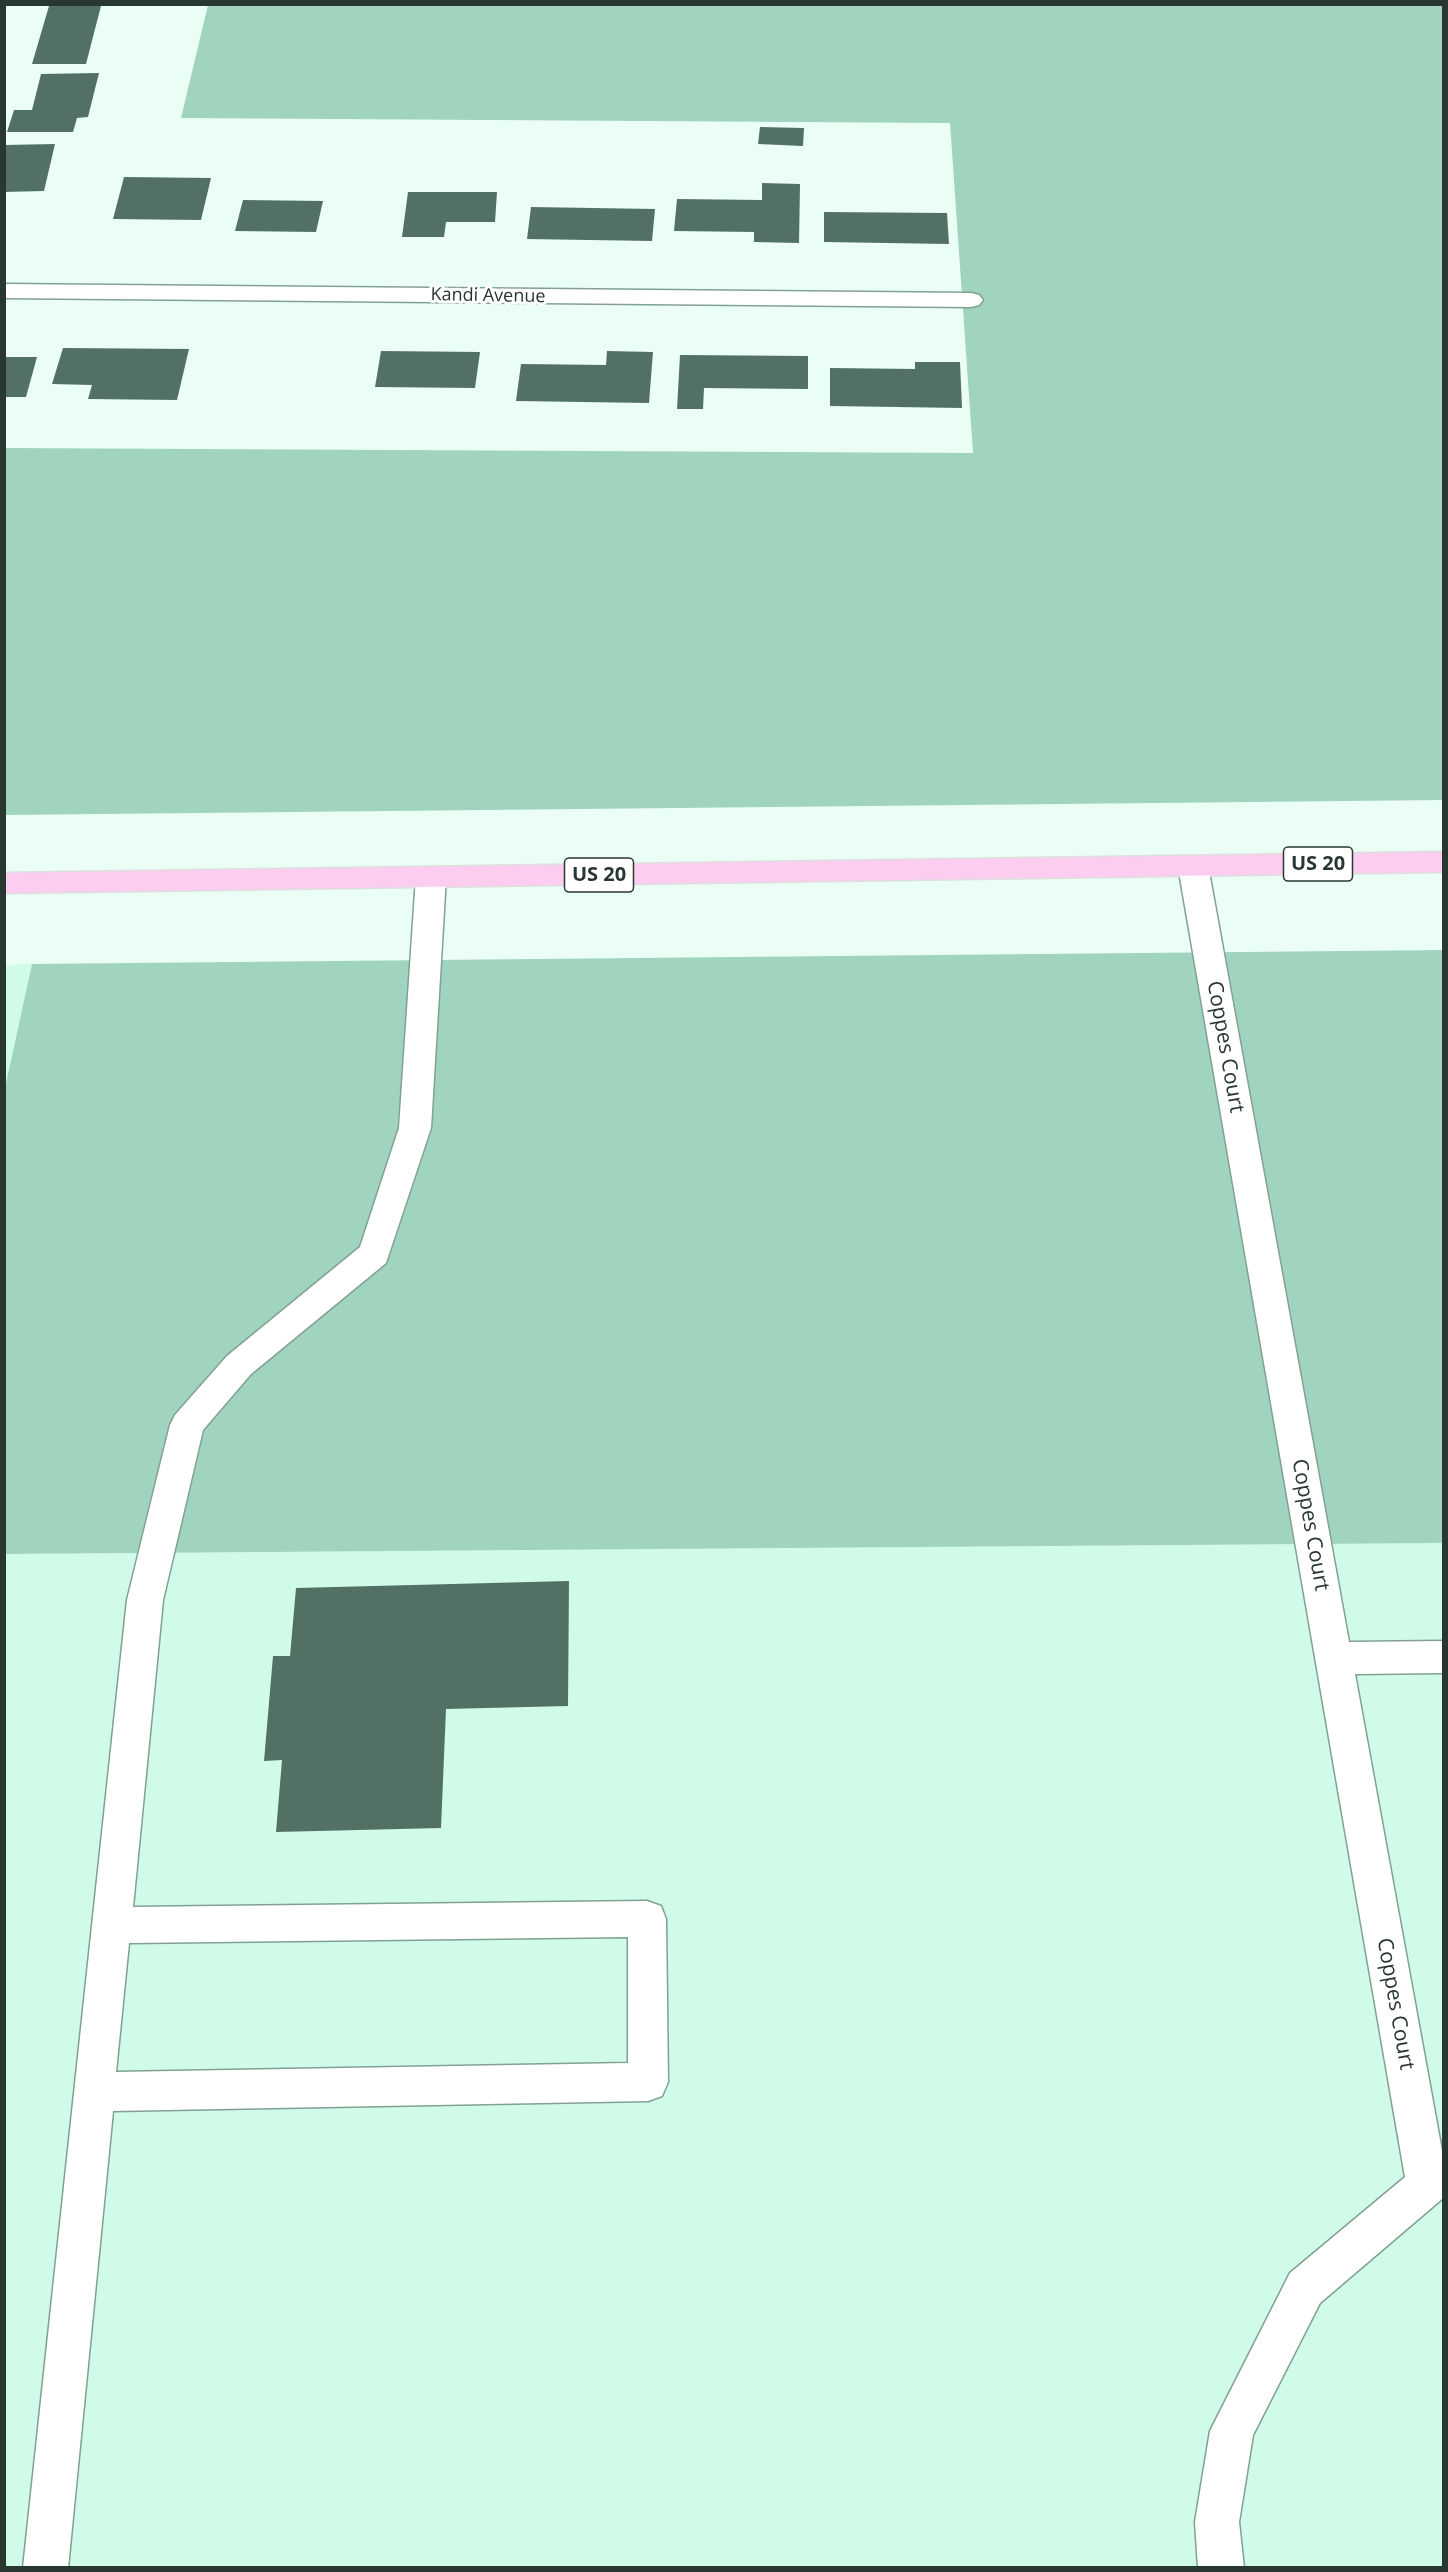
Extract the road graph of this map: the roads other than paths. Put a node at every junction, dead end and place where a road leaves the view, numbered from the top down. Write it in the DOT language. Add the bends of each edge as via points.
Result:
graph roads {
  1 [pos="4,291"];
  2 [pos="970,300"];
  3 [pos="1443,862"];
  4 [pos="1193,866"];
  5 [pos="431,877"];
  6 [pos="4,883"];
  7 [pos="1443,1657"];
  8 [pos="1334,1658"];
  9 [pos="112,1925"];
  10 [pos="94,2092"];
  11 [pos="1435,2189"];
  12 [pos="45,2568"];
  13 [pos="1221,2568"];
  1 -- 2 [label="street, Kandi Avenue"];
  3 -- 4 [label="main road, US 20"];
  4 -- 5 [label="main road, US 20"];
  4 -- 8 [label="street, Coppes Court"];
  5 -- 6 [label="main road, US 20"];
  5 -- 9 [label="street" via="415,1128 374,1254 239,1365 187,1425 145,1600"];
  7 -- 8 [label="street"];
  8 -- 11 [label="street, Coppes Court"];
  9 -- 10 [label="street"];
  9 -- 10 [label="street" via="647,1919 648,2082"];
  10 -- 12 [label="street"];
  11 -- 13 [label="street" via="1305,2288 1232,2431 1217,2522"];
}
